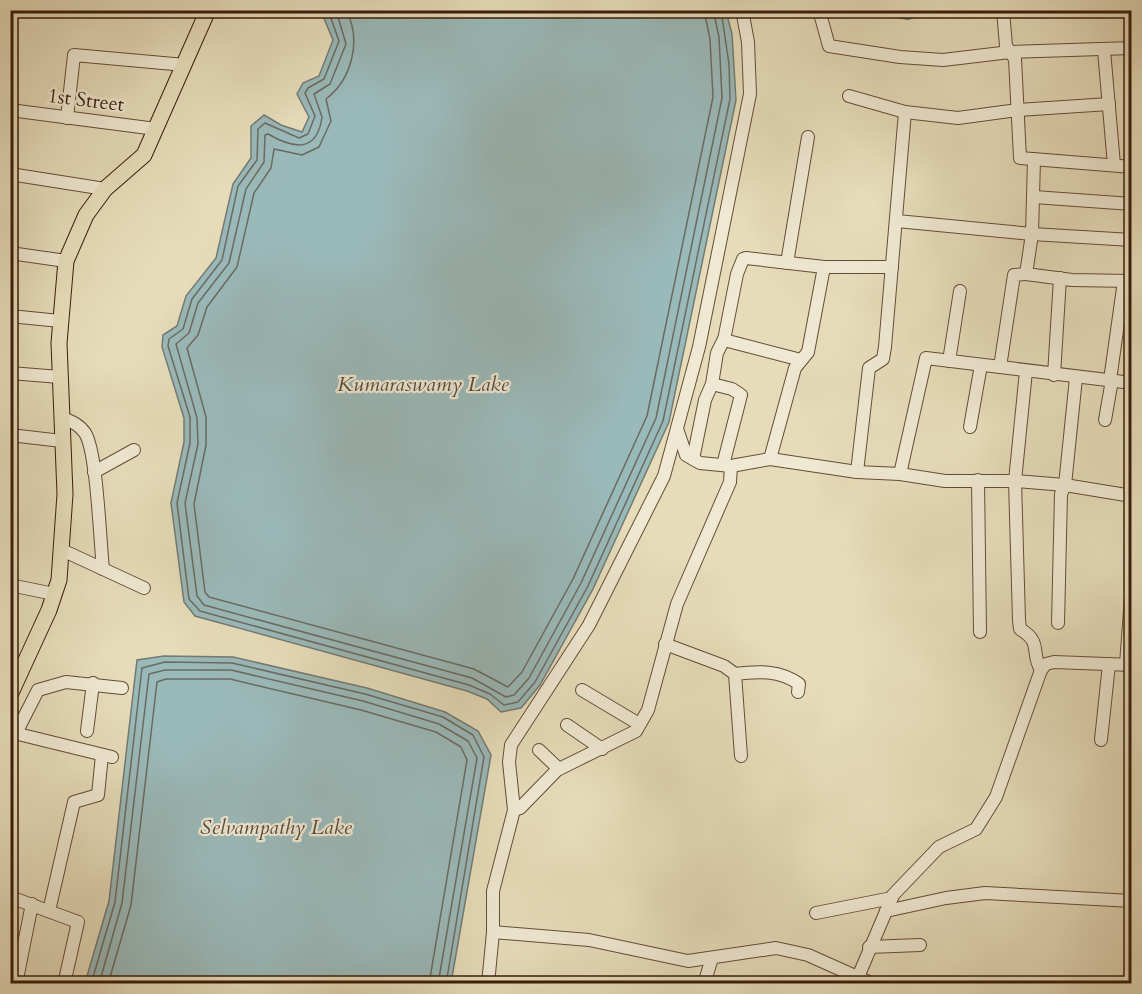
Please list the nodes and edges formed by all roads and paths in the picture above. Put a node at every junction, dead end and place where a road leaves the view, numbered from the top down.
1 (208, 10) edge
2 (742, 10) edge
3 (819, 10) edge
4 (1003, 10) edge
5 (1131, 48) edge
6 (1104, 50) junction
7 (1010, 52) junction
8 (185, 65) junction
9 (849, 96) dead end
10 (1109, 104) junction
11 (10, 110) edge
12 (1018, 110) junction
13 (905, 112) junction
14 (67, 118) junction
15 (156, 129) junction
16 (808, 137) dead end
17 (1034, 159) junction
18 (1114, 165) junction
19 (1131, 167) edge
20 (10, 174) edge
21 (105, 189) junction
22 (1034, 196) junction
23 (1131, 204) edge
24 (897, 221) junction
25 (1032, 234) junction
26 (1131, 240) edge
27 (10, 253) edge
28 (66, 261) junction
29 (787, 263) junction
30 (824, 267) junction
31 (892, 267) junction
32 (1026, 274) junction
33 (1060, 278) junction
34 (1128, 281) edge
35 (960, 291) dead end
36 (10, 316) edge
37 (60, 321) junction
38 (724, 339) junction
39 (801, 360) junction
40 (949, 361) junction
41 (981, 365) junction
42 (1000, 367) junction
43 (1026, 371) junction
44 (10, 373) edge
45 (1054, 375) junction
46 (60, 377) junction
47 (1076, 378) junction
48 (1111, 380) junction
49 (1131, 383) edge
50 (712, 384) junction
51 (61, 417) junction
52 (1106, 420) dead end
53 (970, 427) dead end
54 (677, 429) junction
55 (10, 435) edge
56 (62, 441) junction
57 (134, 450) dead end
58 (693, 459) junction
59 (770, 459) junction
60 (727, 466) junction
61 (94, 472) junction
62 (857, 472) junction
63 (900, 474) junction
64 (978, 480) junction
65 (1015, 481) junction
66 (1065, 485) junction
67 (1131, 496) edge
68 (62, 550) junction
69 (103, 568) junction
70 (1131, 584) edge
71 (10, 585) edge
72 (144, 588) dead end
73 (54, 594) junction
74 (1058, 623) dead end
75 (1130, 624) edge
76 (980, 632) dead end
77 (665, 644) junction
78 (1109, 663) junction
79 (1129, 665) edge
80 (1041, 670) junction
81 (735, 674) junction
82 (93, 683) junction
83 (122, 687) dead end
84 (582, 690) dead end
85 (798, 692) dead end
86 (10, 695) edge
87 (639, 724) junction
88 (567, 725) dead end
89 (87, 731) dead end
90 (13, 733) edge
91 (1101, 740) dead end
92 (602, 749) junction
93 (539, 750) dead end
94 (741, 756) dead end
95 (559, 769) junction
96 (514, 810) junction
97 (10, 897) edge
98 (892, 898) junction
99 (1131, 901) edge
100 (32, 904) junction
101 (49, 910) junction
102 (886, 911) junction
103 (816, 913) dead end
104 (494, 932) junction
105 (920, 945) dead end
106 (870, 947) junction
107 (712, 958) junction
108 (858, 976) junction
109 (16, 984) edge
110 (64, 984) edge
111 (488, 984) edge
112 (704, 984) edge
113 (873, 984) edge

1 - 8 main road
2 - 54 street
3 - 7 street
4 - 7 street
5 - 6 street
6 - 7 street
6 - 10 street
7 - 12 street
8 - 14 street
8 - 15 main road
9 - 13 street
10 - 12 street
10 - 18 street
11 - 14 street, 1st Street
12 - 13 street
12 - 17 street
13 - 24 street
14 - 15 street, 1st Street
15 - 21 main road
16 - 29 street
17 - 18 street
17 - 22 street
18 - 19 street
20 - 21 street
21 - 28 main road
22 - 23 street
22 - 25 street
24 - 25 street
24 - 31 street
25 - 26 street
25 - 32 street
27 - 28 street
28 - 37 main road
29 - 30 street
29 - 38 street
30 - 31 street
30 - 39 street
31 - 62 street
32 - 33 street
32 - 42 street
33 - 34 street
33 - 45 street
34 - 48 street
35 - 40 street
36 - 37 street
37 - 46 main road
38 - 39 street
38 - 50 street
39 - 59 street
40 - 41 street
40 - 63 street
41 - 42 street
41 - 53 street
42 - 43 street
43 - 45 street
43 - 65 street
44 - 46 street
45 - 47 street
46 - 51 main road
47 - 48 street
47 - 66 street
48 - 49 street
48 - 52 street
50 - 58 street
50 - 60 street
51 - 56 main road
51 - 61 street
54 - 58 street
54 - 96 street
55 - 56 street
56 - 68 main road
57 - 61 street
58 - 60 street
59 - 60 street
59 - 62 street
60 - 77 street
61 - 69 street
62 - 63 street
63 - 64 street
64 - 65 street
64 - 76 street
65 - 66 street
65 - 80 street
66 - 67 street
66 - 74 street
68 - 69 street
68 - 73 main road
69 - 72 street
70 - 75 street
71 - 73 street
73 - 86 main road
75 - 79 street
77 - 81 street
77 - 87 street
78 - 79 street
78 - 80 street
78 - 91 street
80 - 98 street
81 - 85 street
81 - 94 street
82 - 83 street
82 - 89 street
82 - 90 street
84 - 87 street
87 - 92 street
88 - 92 street
90 - 101 street
92 - 95 street
93 - 95 street
95 - 96 street
96 - 104 street
97 - 100 street
98 - 102 street
98 - 103 street
99 - 102 street
100 - 101 street
100 - 109 street
101 - 110 street
102 - 106 street
104 - 107 street
104 - 111 street
105 - 106 street
106 - 108 street
107 - 108 street
107 - 112 street
108 - 113 street

